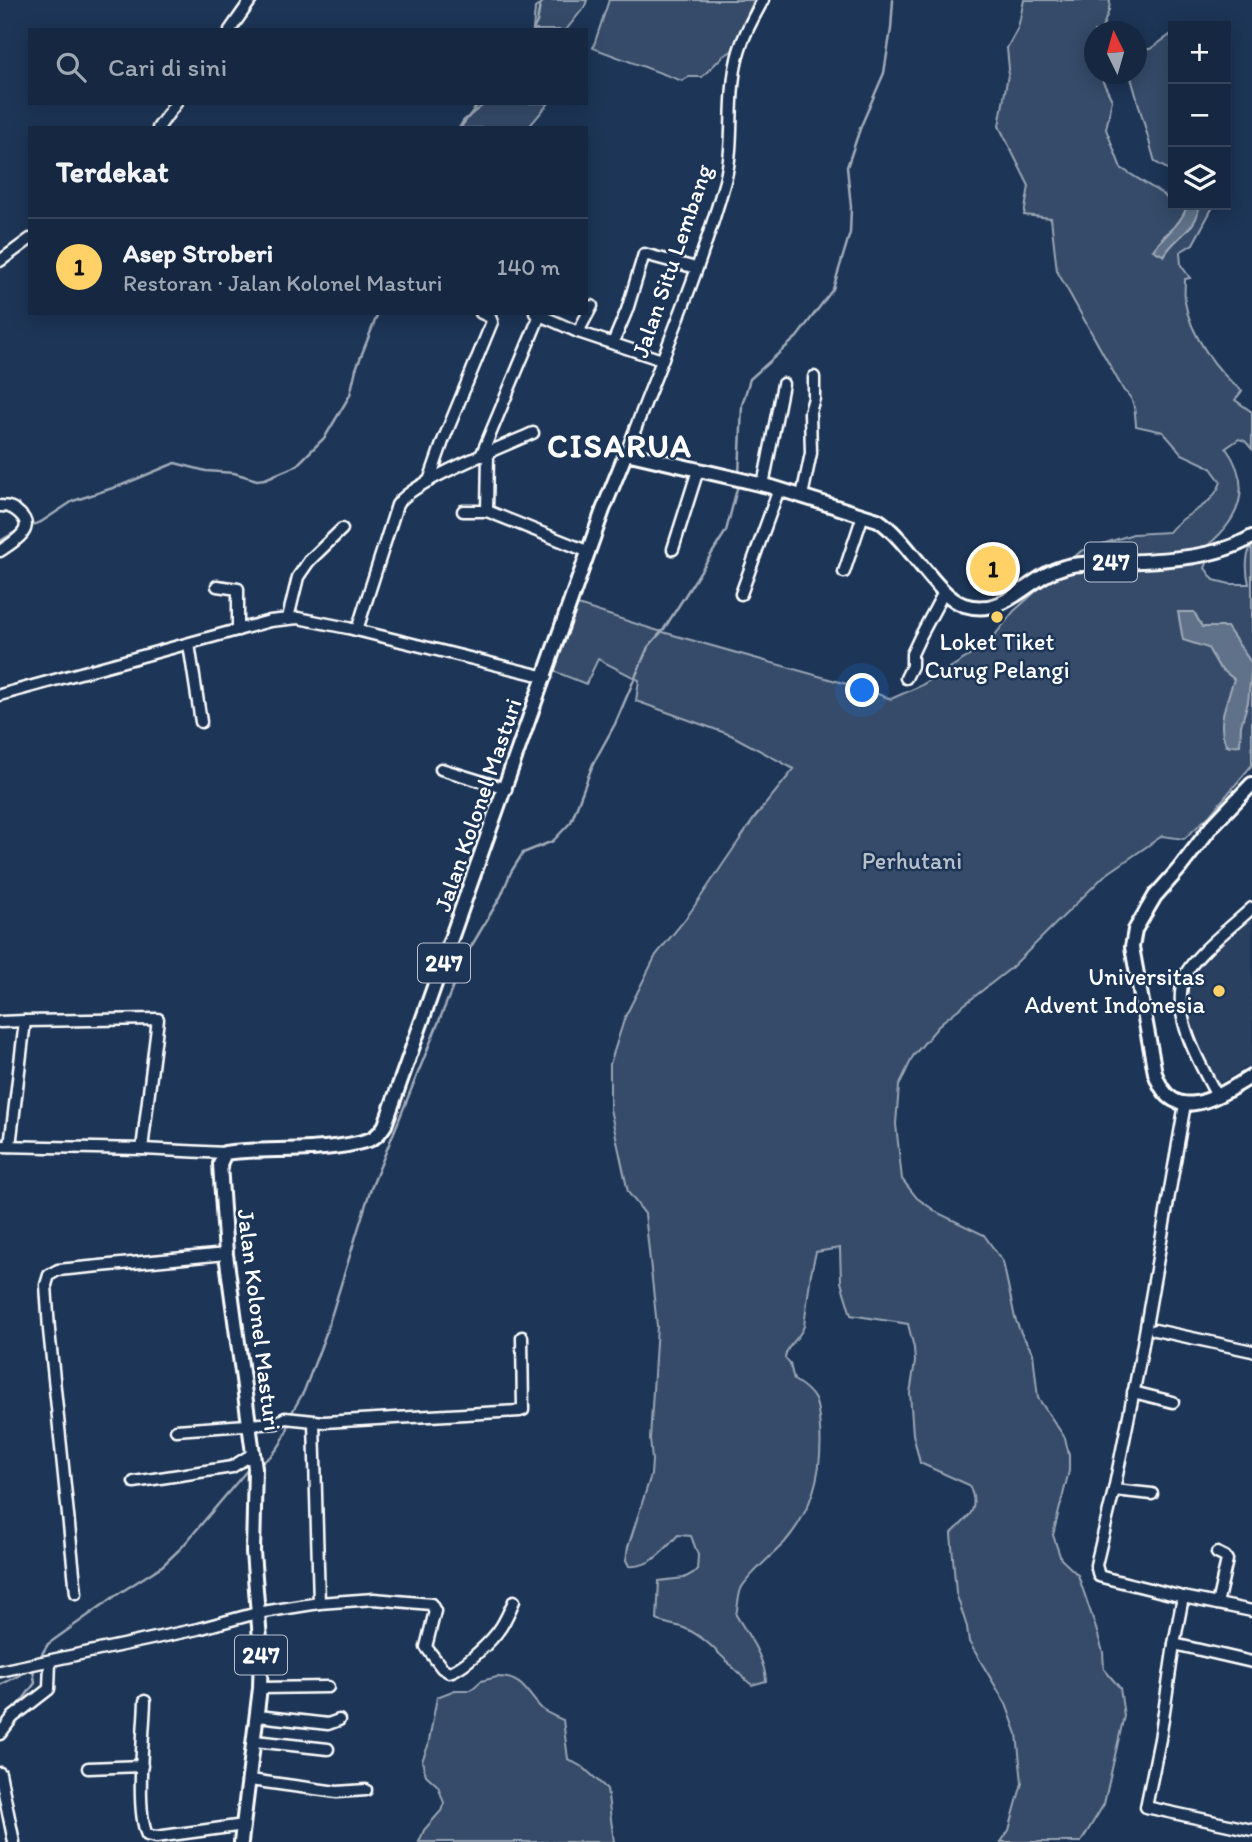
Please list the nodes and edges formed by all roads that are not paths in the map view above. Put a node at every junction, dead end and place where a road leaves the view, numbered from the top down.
1 (251, 0) edge
2 (763, 0) edge
3 (231, 28) edge
4 (175, 105) edge
5 (159, 126) edge
6 (28, 240) edge
7 (0, 261) edge
8 (696, 268) junction
9 (592, 306) dead end
10 (588, 313) edge
11 (486, 315) edge
12 (537, 315) edge
13 (539, 315) edge
14 (587, 315) edge
15 (578, 332) junction
16 (612, 343) junction
17 (663, 360) junction
18 (814, 377) dead end
19 (783, 384) dead end
20 (533, 433) dead end
21 (626, 453) junction
22 (484, 454) junction
23 (698, 470) junction
24 (429, 481) junction
25 (764, 485) junction
26 (779, 489) junction
27 (802, 496) junction
28 (0, 506) edge
29 (463, 511) dead end
30 (487, 511) junction
31 (863, 515) junction
32 (342, 529) dead end
33 (1252, 537) edge
34 (673, 549) dead end
35 (0, 551) edge
36 (589, 552) junction
37 (844, 572) dead end
38 (217, 586) dead end
39 (944, 592) junction
40 (741, 594) dead end
41 (288, 618) junction
42 (238, 630) junction
43 (357, 630) junction
44 (189, 644) junction
45 (546, 677) junction
46 (905, 678) dead end
47 (0, 695) edge
48 (201, 722) dead end
49 (441, 769) dead end
50 (1252, 784) edge
51 (506, 789) junction
52 (1252, 908) edge
53 (25, 1021) junction
54 (0, 1022) edge
55 (1252, 1076) edge
56 (1217, 1096) junction
57 (1185, 1104) junction
58 (5, 1146) edge
59 (142, 1149) junction
60 (225, 1153) junction
61 (226, 1254) junction
62 (1155, 1331) dead end
63 (522, 1337) dead end
64 (1252, 1351) edge
65 (1133, 1392) junction
66 (1173, 1402) dead end
67 (314, 1422) junction
68 (251, 1423) junction
69 (176, 1430) dead end
70 (255, 1460) junction
71 (134, 1482) dead end
72 (1114, 1490) junction
73 (1152, 1494) dead end
74 (1217, 1553) dead end
75 (76, 1593) dead end
76 (1183, 1597) junction
77 (514, 1601) dead end
78 (318, 1603) junction
79 (1217, 1604) junction
80 (1252, 1611) edge
81 (257, 1614) junction
82 (1174, 1644) junction
83 (50, 1661) junction
84 (1252, 1662) edge
85 (0, 1671) edge
86 (328, 1687) dead end
87 (260, 1688) junction
88 (145, 1701) dead end
89 (258, 1716) junction
90 (339, 1720) dead end
91 (0, 1734) edge
92 (255, 1741) junction
93 (328, 1749) dead end
94 (142, 1766) junction
95 (88, 1768) dead end
96 (0, 1773) edge
97 (250, 1780) junction
98 (366, 1790) dead end
99 (244, 1825) junction
100 (1252, 1830) edge
101 (14, 1842) edge
102 (241, 1842) edge

1 - 3 street
2 - 8 street, Jalan Situ Lembang
4 - 5 street
6 - 7 street
8 - 16 street
8 - 17 street, Jalan Situ Lembang
9 - 10 street
11 - 24 street
12 - 22 street
13 - 15 street
14 - 15 street
15 - 16 street
16 - 17 street
17 - 21 street, Jalan Situ Lembang
18 - 27 street
19 - 25 street
20 - 22 street
21 - 23 main road, 247
21 - 36 main road, Jalan Kolonel Masturi / 247
22 - 24 street
22 - 30 street
23 - 25 main road, 247
23 - 34 street
24 - 43 street
25 - 26 main road, 247
26 - 27 main road, 247
26 - 40 street
27 - 31 main road, 247
28 - 35 street
29 - 30 street
30 - 36 street
31 - 37 street
31 - 39 main road, 247
32 - 41 street
33 - 39 main road, 247
36 - 45 main road, Jalan Kolonel Masturi / 247
38 - 42 street
39 - 46 street
41 - 42 street
41 - 43 street
42 - 44 street
43 - 45 street
44 - 47 street
44 - 48 street
45 - 51 main road, Jalan Kolonel Masturi / 247
49 - 51 street
50 - 57 main road
51 - 60 main road, Jalan Kolonel Masturi / 247
52 - 56 street
53 - 54 street
53 - 58 street
53 - 59 street
55 - 56 main road
56 - 57 main road
57 - 65 street
58 - 59 street
59 - 60 street
60 - 61 main road, Jalan Kolonel Masturi / 247
61 - 68 main road, Jalan Kolonel Masturi / 247
61 - 75 street
62 - 64 street
63 - 67 street
65 - 66 street
65 - 72 street
67 - 68 street
67 - 78 street
68 - 69 street
68 - 70 main road, Jalan Kolonel Masturi / 247
70 - 71 street
70 - 81 main road, Jalan Kolonel Masturi / 247
72 - 73 street
72 - 76 street
74 - 79 street
76 - 79 street
76 - 82 street
77 - 78 street
78 - 81 street
79 - 80 street
81 - 83 street
81 - 87 main road, Jalan Kolonel Masturi / 247
82 - 84 street
82 - 100 street
83 - 85 street
83 - 91 street
86 - 87 street
87 - 89 main road, Jalan Kolonel Masturi / 247
88 - 94 street
89 - 90 street
89 - 92 main road, Jalan Kolonel Masturi / 247
92 - 93 street
92 - 97 main road, Jalan Kolonel Masturi / 247
94 - 95 street
94 - 99 street
96 - 101 street
97 - 98 street
97 - 99 main road, Jalan Kolonel Masturi / 247
99 - 102 main road, Jalan Kolonel Masturi / 247

